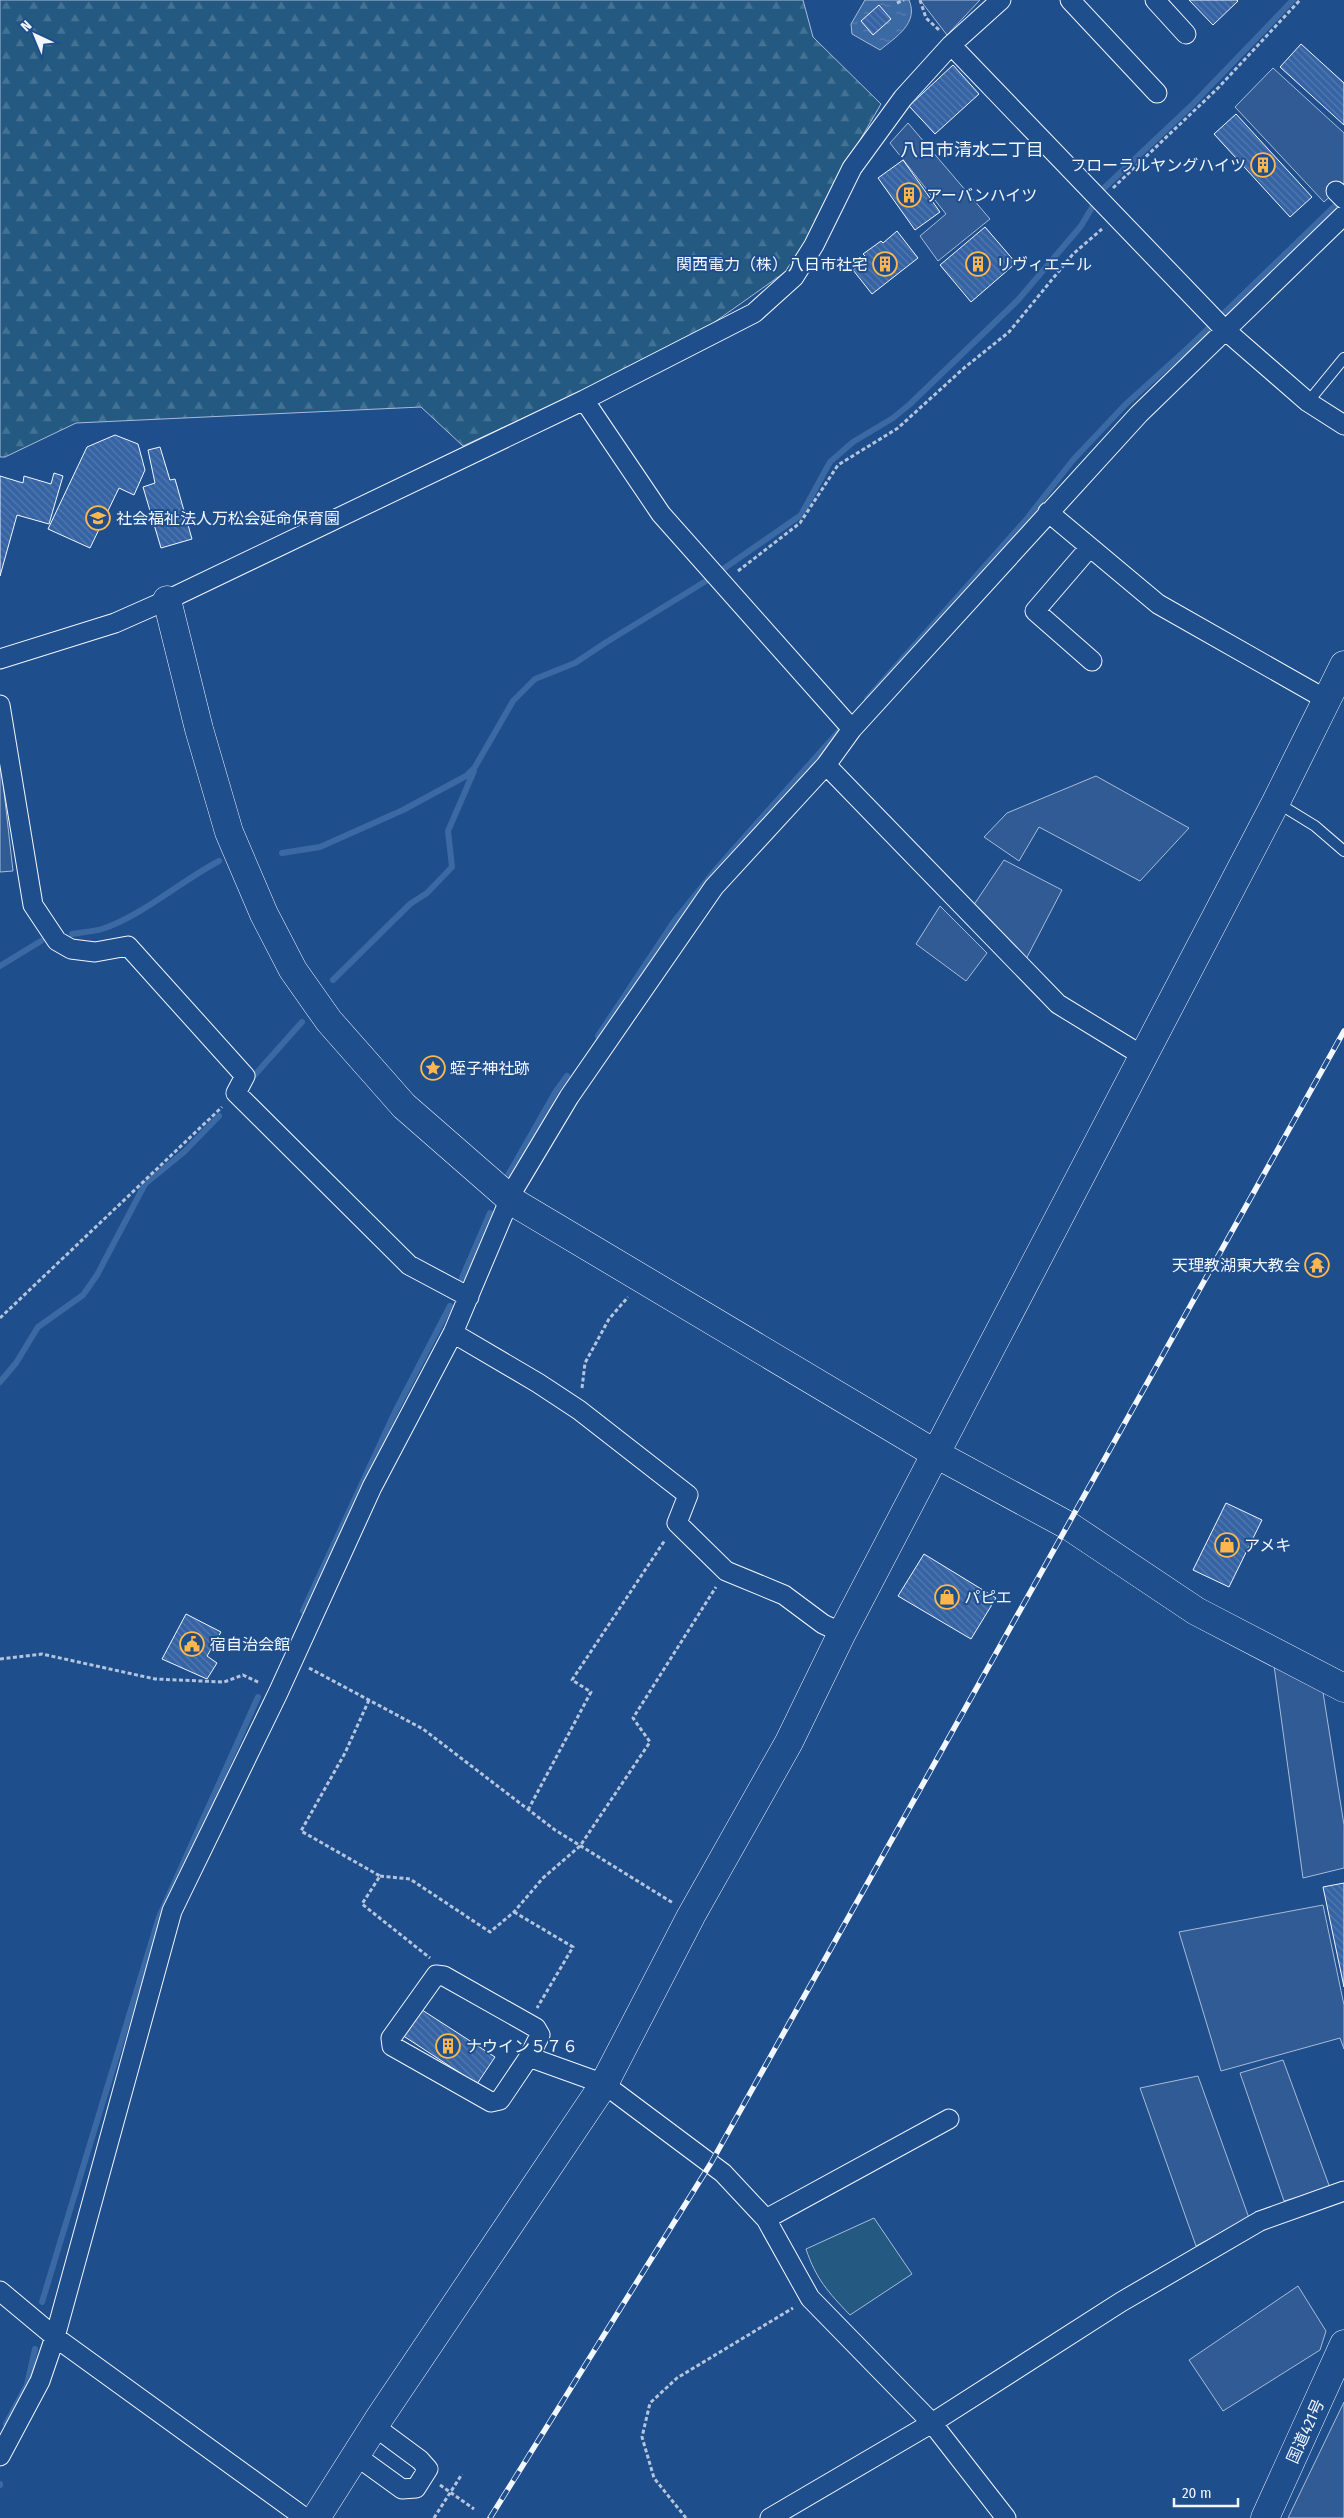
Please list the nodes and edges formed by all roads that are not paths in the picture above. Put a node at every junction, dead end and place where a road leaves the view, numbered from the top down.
1 (1001, 0) edge
2 (1070, 0) edge
3 (1154, 0) edge
4 (1186, 34) dead end
5 (947, 39) junction
6 (1157, 93) dead end
7 (1344, 215) edge
8 (1224, 329) junction
9 (1344, 358) edge
10 (584, 400) junction
11 (1308, 402) junction
12 (1344, 425) edge
13 (1048, 512) junction
14 (1090, 547) junction
15 (167, 600) junction
16 (0, 659) edge
17 (1092, 661) dead end
18 (1344, 665) edge
19 (1326, 700) junction
20 (0, 705) edge
21 (852, 729) junction
22 (826, 765) junction
23 (1276, 802) junction
24 (1344, 851) edge
25 (1143, 1056) junction
26 (510, 1199) junction
27 (469, 1297) junction
28 (453, 1333) junction
29 (936, 1454) junction
30 (842, 1633) junction
31 (1344, 1688) edge
32 (528, 2057) junction
33 (604, 2084) junction
34 (949, 2119) dead end
35 (1344, 2192) edge
36 (766, 2219) junction
37 (0, 2292) edge
38 (55, 2337) junction
39 (1344, 2344) edge
40 (932, 2423) junction
41 (374, 2426) junction
42 (355, 2455) junction
43 (0, 2456) edge
44 (304, 2518) edge
45 (316, 2518) edge
46 (770, 2518) edge
47 (1006, 2518) edge
48 (1265, 2518) edge

1 - 5 street
2 - 6 street
3 - 4 street
5 - 8 street
5 - 10 street
7 - 8 street
8 - 11 street
8 - 13 street
9 - 11 lane
10 - 15 street
10 - 21 street
11 - 12 street
13 - 14 street
13 - 21 street
14 - 17 street
14 - 19 street
15 - 16 street
15 - 26 main road
18 - 19 main road
19 - 23 main road
20 - 27 street
21 - 22 street
22 - 25 street
22 - 26 street
23 - 24 lane
23 - 25 main road
25 - 29 main road
26 - 27 street
26 - 29 main road
27 - 28 street
28 - 30 street
28 - 38 street
29 - 30 main road
29 - 31 main road
30 - 33 main road
32 - 32 street
32 - 33 street
33 - 36 street
33 - 41 main road
34 - 36 street
35 - 40 street
36 - 40 street
37 - 38 street
38 - 43 street
38 - 44 street
39 - 48 main road, 国道421号
40 - 46 street
40 - 47 street
41 - 42 main road
41 - 42 street
42 - 45 main road

